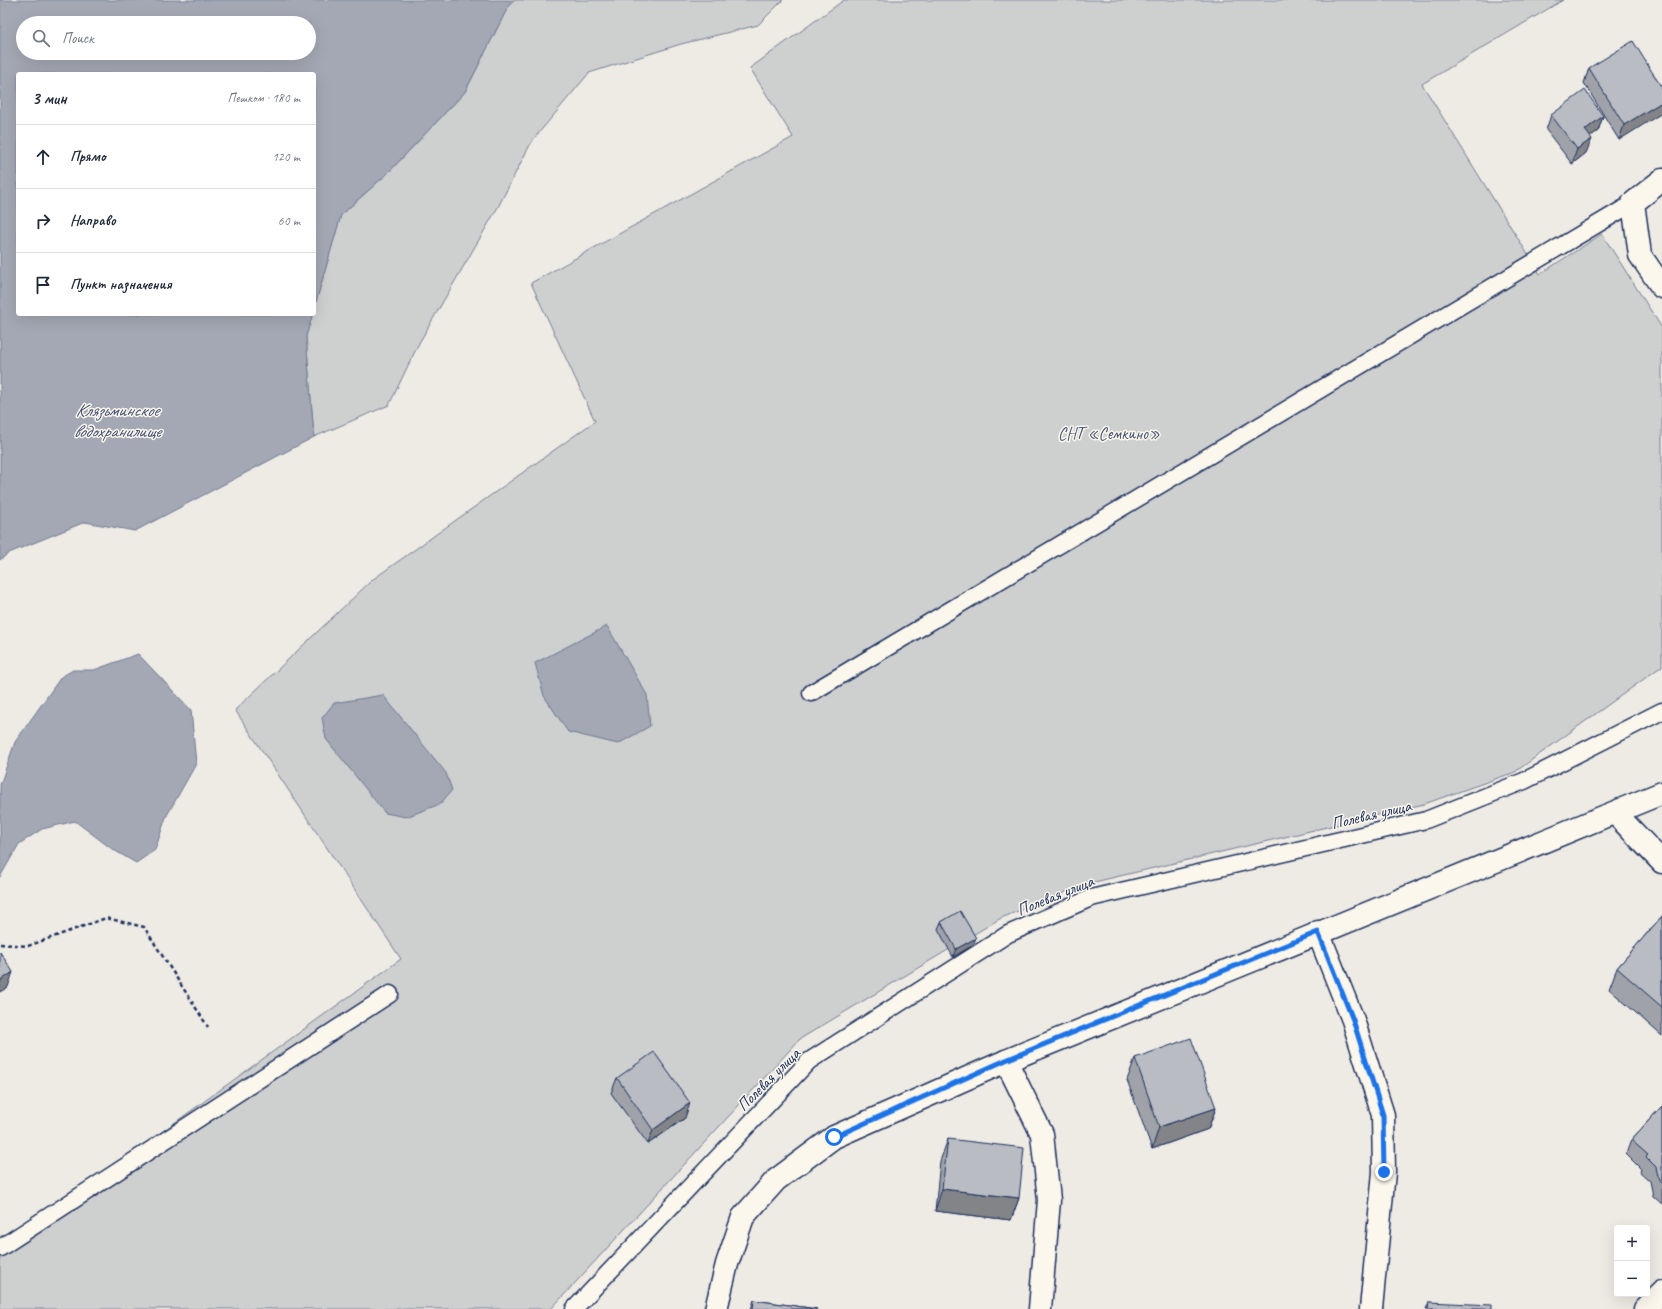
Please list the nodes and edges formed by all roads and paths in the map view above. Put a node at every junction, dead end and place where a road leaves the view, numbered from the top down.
1 (1662, 180) edge
2 (1633, 203) junction
3 (1662, 287) edge
4 (811, 693) dead end
5 (1662, 711) edge
6 (1662, 793) edge
7 (1615, 813) junction
8 (1662, 862) edge
9 (1318, 932) junction
10 (0, 944) edge
11 (390, 994) dead end
12 (208, 1027) dead end
13 (1006, 1060) junction
14 (0, 1248) edge
15 (1662, 1292) edge
16 (574, 1309) edge
17 (716, 1309) edge
18 (1040, 1309) edge
19 (1371, 1309) edge
20 (1645, 1309) edge

1 - 2 street
2 - 3 street
2 - 4 lane
5 - 16 lane, Полевая улица
6 - 7 street
7 - 8 street
7 - 9 street
9 - 13 street
9 - 19 street
10 - 12 path
11 - 14 lane
13 - 17 street
13 - 18 street
15 - 20 street

